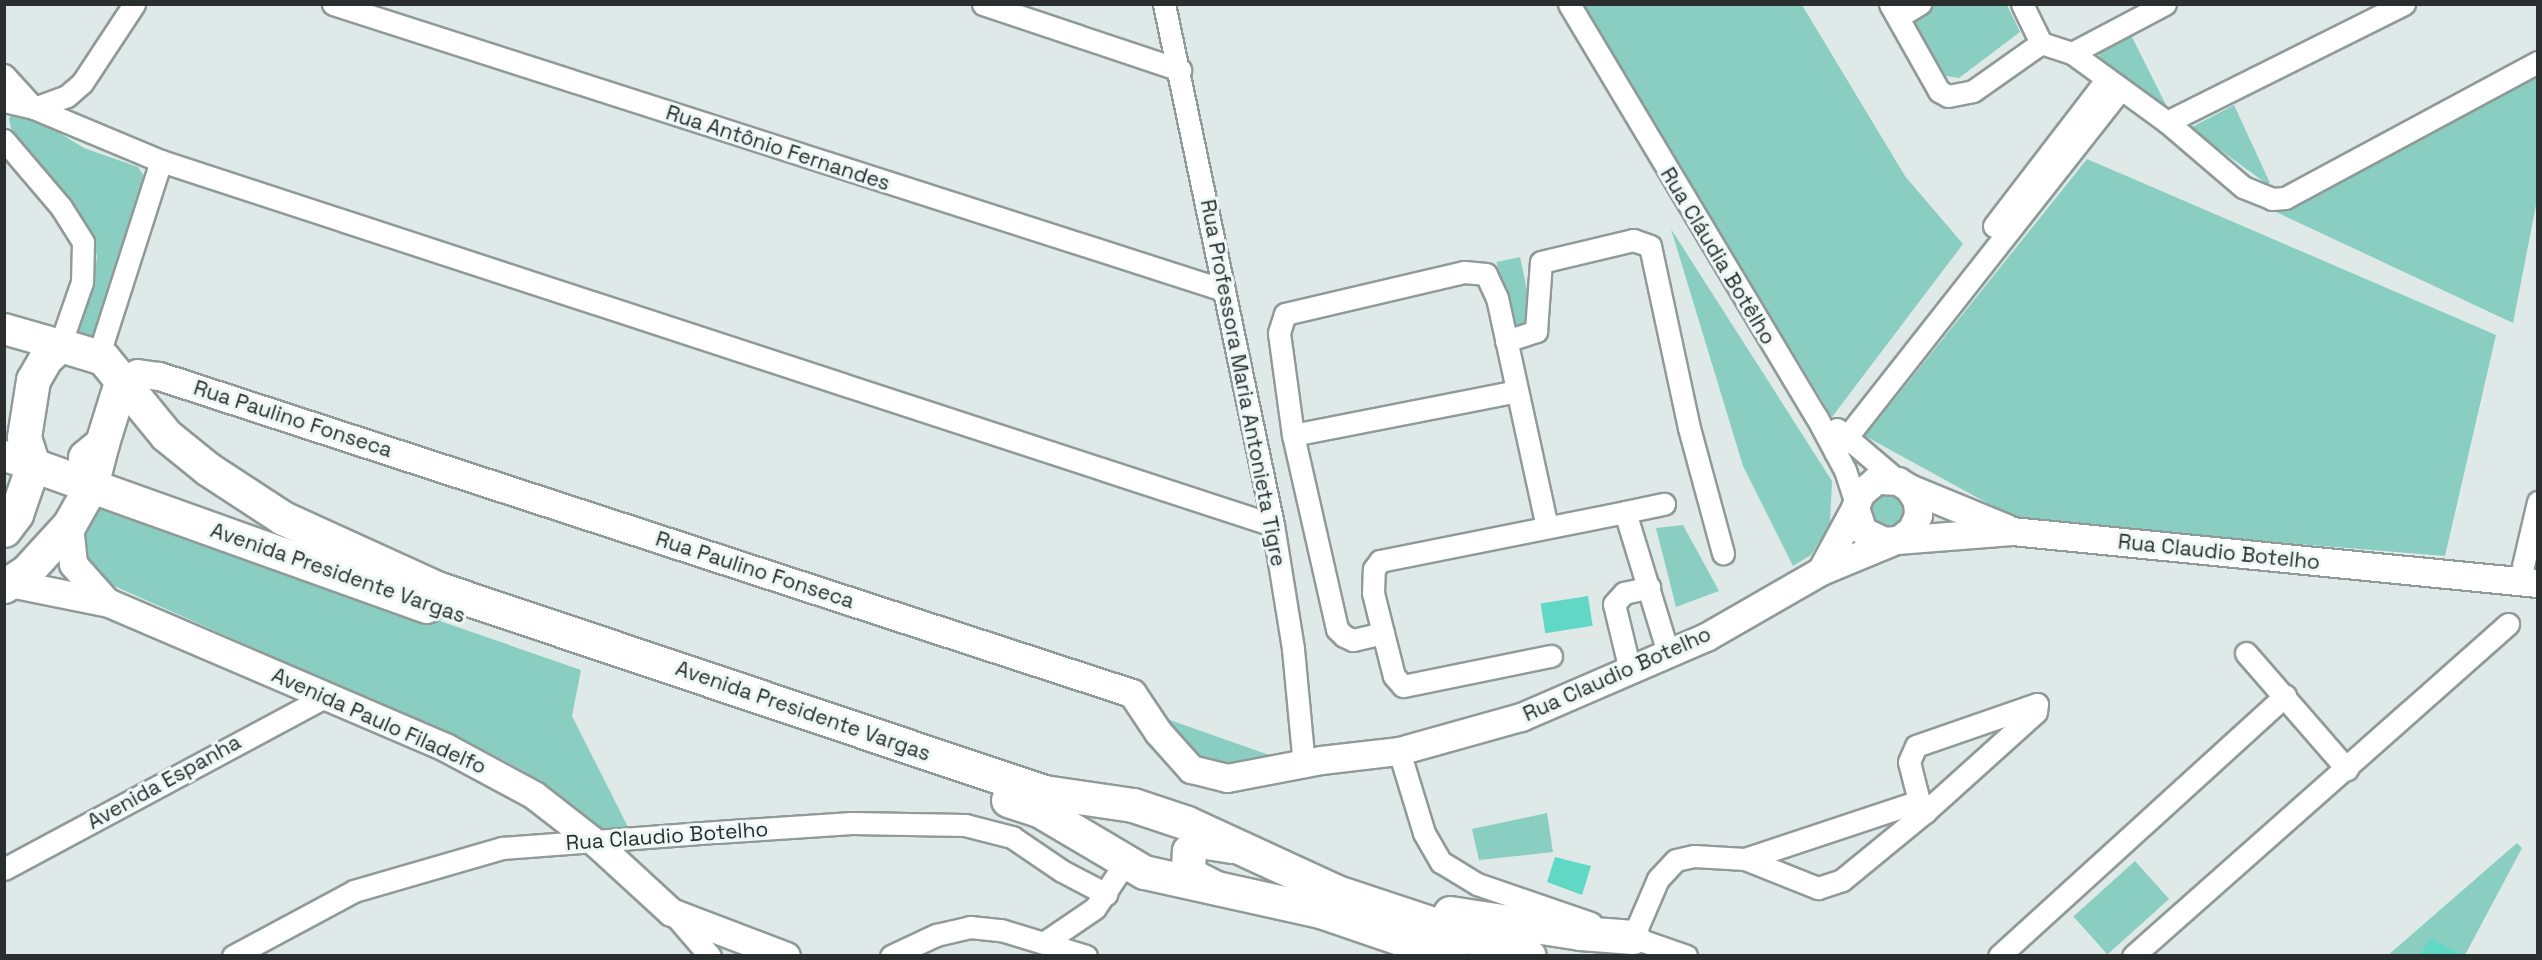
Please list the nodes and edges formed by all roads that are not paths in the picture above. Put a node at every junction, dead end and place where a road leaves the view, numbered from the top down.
1 (134, 4) edge
2 (333, 4) edge
3 (983, 4) edge
4 (1164, 4) edge
5 (1569, 4) edge
6 (1920, 4) edge
7 (2022, 4) edge
8 (2165, 4) edge
9 (2404, 4) edge
10 (1894, 11) edge
11 (2041, 43) junction
12 (2072, 53) junction
13 (2538, 62) edge
14 (1180, 70) junction
15 (4, 75) edge
16 (2114, 84) junction
17 (74, 92) junction
18 (4, 101) edge
19 (34, 108) junction
20 (2167, 122) junction
21 (81, 129) junction
22 (4, 140) edge
23 (162, 161) junction
24 (1224, 290) junction
25 (4, 328) edge
26 (1506, 342) junction
27 (60, 345) junction
28 (98, 357) junction
29 (159, 376) junction
30 (121, 382) junction
31 (1518, 391) junction
32 (149, 416) junction
33 (1293, 435) junction
34 (1838, 440) junction
35 (102, 443) junction
36 (19, 460) edge
37 (1903, 484) junction
38 (91, 486) junction
39 (2538, 502) edge
40 (1664, 504) dead end
41 (1855, 506) junction
42 (1625, 512) junction
43 (69, 525) junction
44 (1273, 525) junction
45 (1547, 527) junction
46 (4, 530) edge
47 (2012, 531) junction
48 (1898, 539) junction
49 (1723, 554) dead end
50 (1821, 571) junction
51 (2530, 575) edge
52 (7, 585) edge
53 (1648, 587) junction
54 (109, 603) junction
55 (2508, 624) dead end
56 (1383, 633) junction
57 (2246, 653) dead end
58 (1668, 654) junction
59 (1551, 656) dead end
60 (1630, 670) junction
61 (324, 696) junction
62 (2285, 696) junction
63 (1399, 751) junction
64 (1313, 763) junction
65 (2347, 769) junction
66 (1922, 807) junction
67 (597, 844) junction
68 (1251, 852) junction
69 (1745, 859) junction
70 (1125, 863) junction
71 (4, 869) edge
72 (1106, 894) junction
73 (1232, 894) junction
74 (1366, 902) junction
75 (671, 912) junction
76 (936, 935) junction
77 (1633, 937) junction
78 (1045, 942) junction
79 (233, 956) edge
80 (710, 956) edge
81 (786, 956) edge
82 (891, 956) edge
83 (926, 956) edge
84 (1086, 956) edge
85 (1452, 956) edge
86 (1529, 956) edge
87 (1686, 956) edge
88 (1999, 956) edge
89 (2133, 956) edge

1 - 17 street
2 - 24 street, Rua Antônio Fernandes
3 - 14 street
4 - 14 street, Rua Professora Maria Antonieta Tigre
5 - 34 street, Rua Cláudia Botêlho
6 - 10 street
7 - 11 street
8 - 12 street
9 - 20 street
10 - 11 street
11 - 12 street
12 - 16 street
13 - 20 street
14 - 24 street, Rua Professora Maria Antonieta Tigre
15 - 19 street
16 - 20 street
16 - 34 street
17 - 19 street
17 - 21 street
18 - 19 street
19 - 21 street
21 - 23 street
22 - 27 street
23 - 28 street
23 - 44 street
24 - 44 street, Rua Professora Maria Antonieta Tigre
25 - 27 main road
26 - 31 street
26 - 33 street
26 - 49 street
27 - 28 main road
27 - 36 main road
28 - 30 main road, Avenida Presidente Vargas
29 - 30 street, Rua Paulino Fonseca
29 - 32 street
29 - 64 street, Rua Paulino Fonseca
30 - 32 main road, Avenida Presidente Vargas
30 - 35 main road
31 - 33 street
31 - 45 street
32 - 68 main road, Avenida Presidente Vargas
33 - 56 street
34 - 37 street
34 - 41 street
35 - 36 main road
35 - 38 main road
36 - 38 main road, Avenida Presidente Vargas
36 - 46 main road
37 - 41 street
37 - 47 street
37 - 48 street
38 - 43 main road
38 - 70 main road, Avenida Presidente Vargas
39 - 51 street
40 - 42 street
41 - 48 street
41 - 50 street
42 - 45 street
42 - 53 street
43 - 52 main road
43 - 54 street, Avenida Paulo Filadelfo
44 - 64 street, Rua Professora Maria Antonieta Tigre
45 - 56 street
47 - 48 street, Rua Claudio Botelho
47 - 51 street, Rua Claudio Botelho
48 - 50 street, Rua Claudio Botelho
50 - 58 street, Rua Claudio Botelho
52 - 54 street, Avenida Paulo Filadelfo
53 - 58 street
53 - 60 street
54 - 61 street, Avenida Paulo Filadelfo
55 - 65 street
56 - 59 street
57 - 62 street
58 - 60 street, Rua Claudio Botelho
60 - 63 street, Rua Claudio Botelho
61 - 67 street, Avenida Paulo Filadelfo
61 - 71 street, Avenida Espanha
62 - 65 street
62 - 88 street
63 - 64 street, Rua Claudio Botelho
63 - 77 street
65 - 89 street
66 - 66 street
66 - 69 street
66 - 69 street
67 - 72 street, Rua Claudio Botelho
67 - 75 street, Avenida Paulo Filadelfo
67 - 79 street, Rua Claudio Botelho
68 - 73 main road
68 - 74 main road, Avenida Presidente Vargas
69 - 77 street
70 - 72 street
70 - 73 main road, Avenida Presidente Vargas
72 - 78 street
73 - 85 main road, Avenida Presidente Vargas
74 - 77 main road
74 - 86 main road, Avenida Presidente Vargas
75 - 80 street
75 - 81 street, Avenida Paulo Filadelfo
76 - 78 street
76 - 82 street
76 - 83 street
77 - 87 street
78 - 84 street

